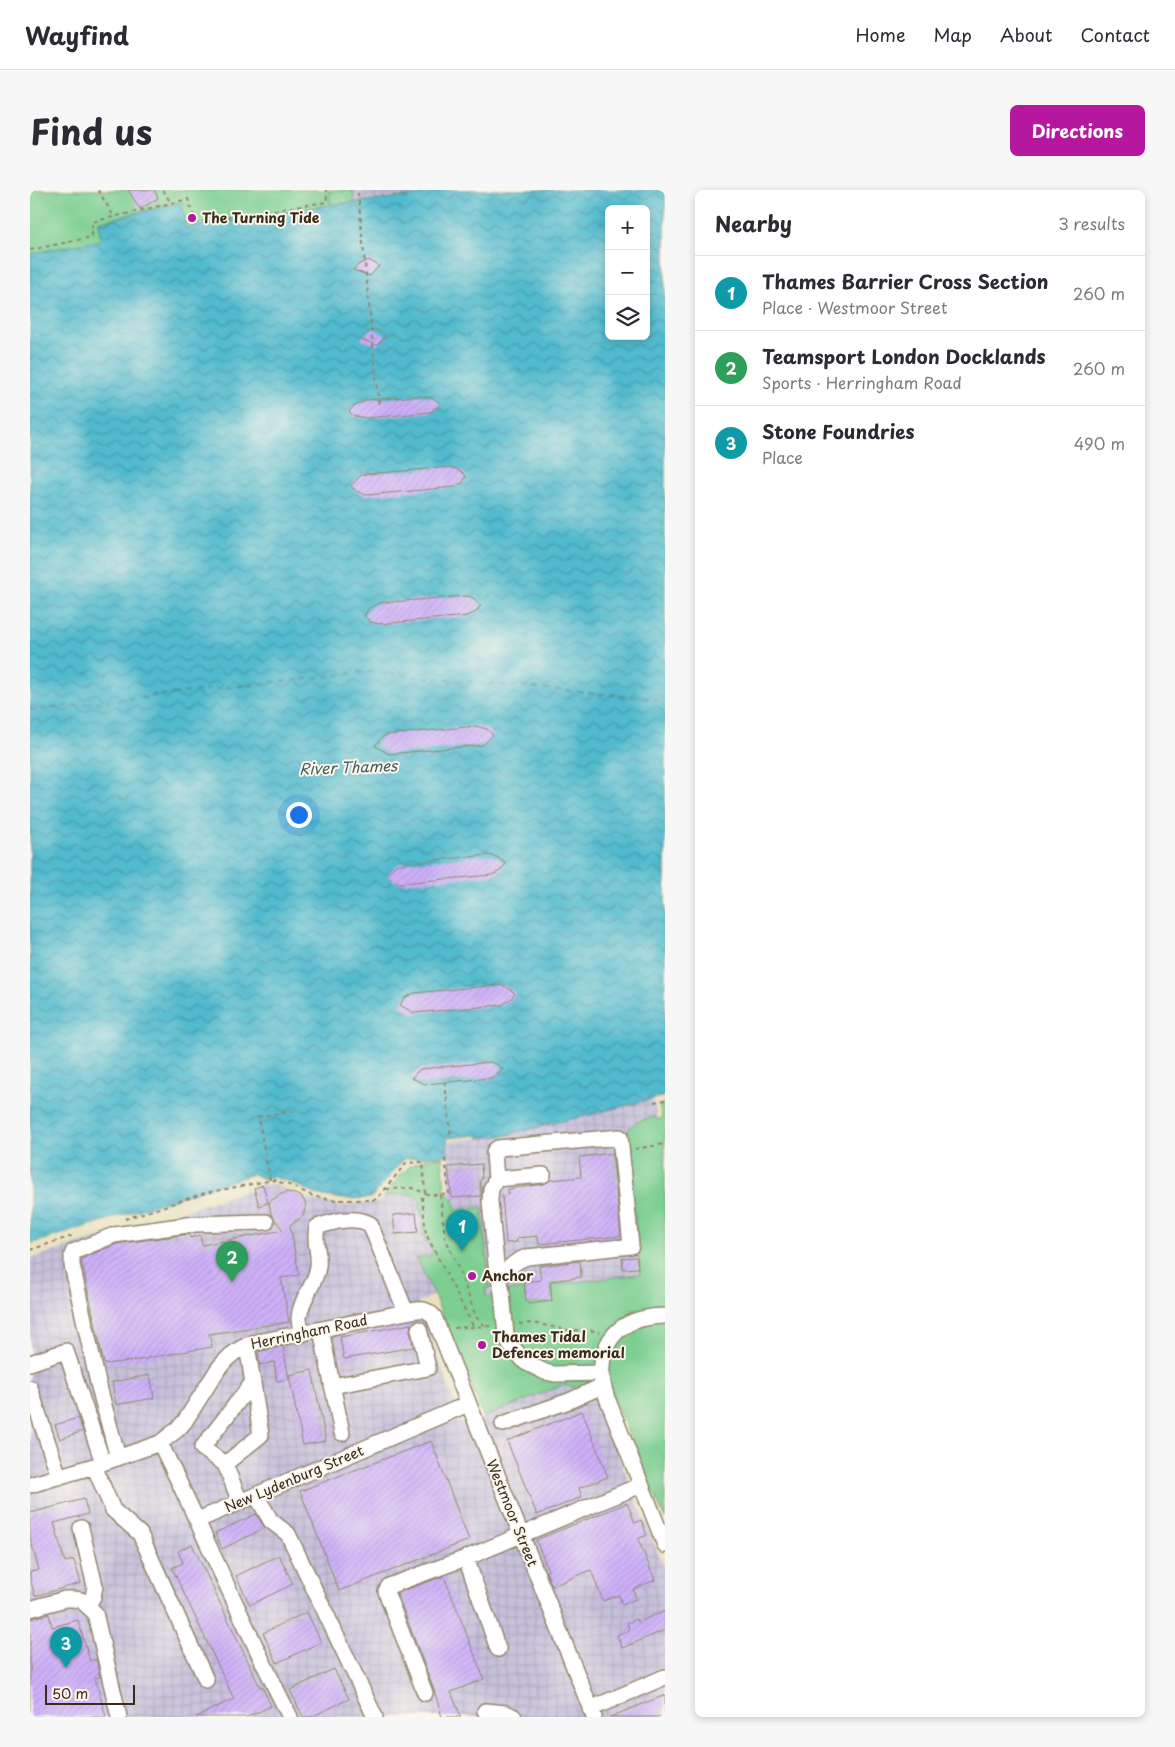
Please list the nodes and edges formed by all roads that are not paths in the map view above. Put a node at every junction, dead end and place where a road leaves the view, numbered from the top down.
1 (543, 1175) dead end
2 (496, 1179) junction
3 (266, 1222) dead end
4 (501, 1285) junction
5 (429, 1310) joint
6 (406, 1312) junction
7 (665, 1316) edge
8 (419, 1329) dead end
9 (321, 1330) junction
10 (302, 1334) junction
11 (248, 1345) junction
12 (30, 1363) edge
13 (105, 1368) dead end
14 (602, 1380) junction
15 (253, 1382) junction
16 (332, 1386) junction
17 (30, 1388) edge
18 (468, 1404) junction
19 (107, 1420) junction
20 (504, 1424) dead end
21 (342, 1433) dead end
22 (160, 1444) junction
23 (118, 1458) junction
24 (225, 1464) junction
25 (98, 1465) junction
26 (59, 1477) junction
27 (30, 1485) edge
28 (641, 1485) junction
29 (256, 1495) junction
30 (240, 1502) junction
31 (198, 1520) junction
32 (82, 1528) dead end
33 (520, 1535) junction
34 (665, 1544) edge
35 (466, 1558) junction
36 (87, 1605) junction
37 (30, 1609) edge
38 (498, 1649) dead end
39 (665, 1677) edge
40 (206, 1680) dead end
41 (425, 1692) dead end
42 (485, 1711) dead end
43 (285, 1715) edge
44 (592, 1715) edge
45 (119, 1717) edge
46 (375, 1717) edge
47 (514, 1717) edge

1 - 2 street
2 - 4 street
2 - 4 street
3 - 19 street
4 - 14 street
5 - 6 street, Herringham Road
5 - 18 street, Westmoor Street
6 - 9 street, Herringham Road
6 - 10 street
7 - 14 street
8 - 16 street
9 - 10 street, Herringham Road
9 - 16 street
10 - 11 street, Herringham Road
11 - 15 street
11 - 22 street, Herringham Road
12 - 25 street
13 - 19 street
14 - 20 street
14 - 28 street
15 - 24 street
15 - 24 street
16 - 21 street
17 - 26 street
18 - 29 street, New Lydenburg Street
18 - 33 street, Westmoor Street
19 - 23 street
22 - 23 street, Herringham Road
22 - 31 street
23 - 25 street, Herringham Road
24 - 30 street
25 - 26 street, Herringham Road
25 - 40 street
26 - 27 street, Herringham Road
28 - 33 street
28 - 34 street
29 - 30 street, New Lydenburg Street
29 - 46 street
30 - 31 street, New Lydenburg Street
31 - 43 street
32 - 36 street
33 - 35 street
33 - 44 street, Westmoor Street
35 - 38 street
35 - 41 street
36 - 37 street
36 - 45 street
39 - 44 street
42 - 47 street

